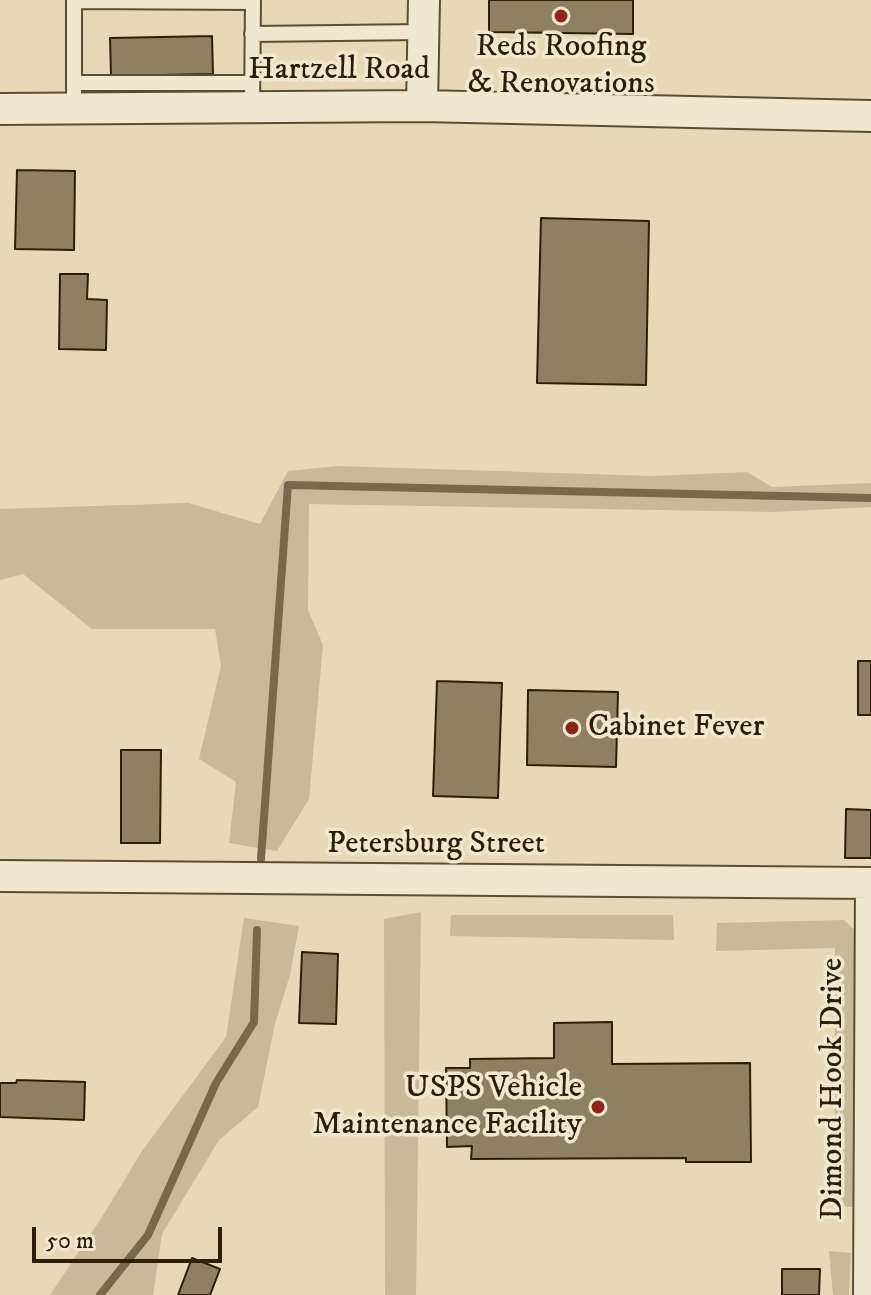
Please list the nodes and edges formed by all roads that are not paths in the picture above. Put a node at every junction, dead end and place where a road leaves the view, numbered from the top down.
1 (424, 0) edge
2 (423, 32) junction
3 (252, 34) junction
4 (252, 95) junction
5 (74, 96) junction
6 (422, 106) junction
7 (0, 109) edge
8 (871, 116) edge
9 (0, 876) edge
10 (871, 883) edge
11 (870, 1114) edge
12 (869, 1295) edge

1 - 2 street
2 - 3 lane
2 - 6 street
3 - 4 lane
3 - 5 lane
4 - 5 street, Hartzell Road
4 - 6 street, Hartzell Road
5 - 7 street, Hartzell Road
6 - 8 street, Hartzell Road
9 - 10 street, Petersburg Street
10 - 11 street, Dimond Hook Drive
11 - 12 street, Dimond Hook Drive

